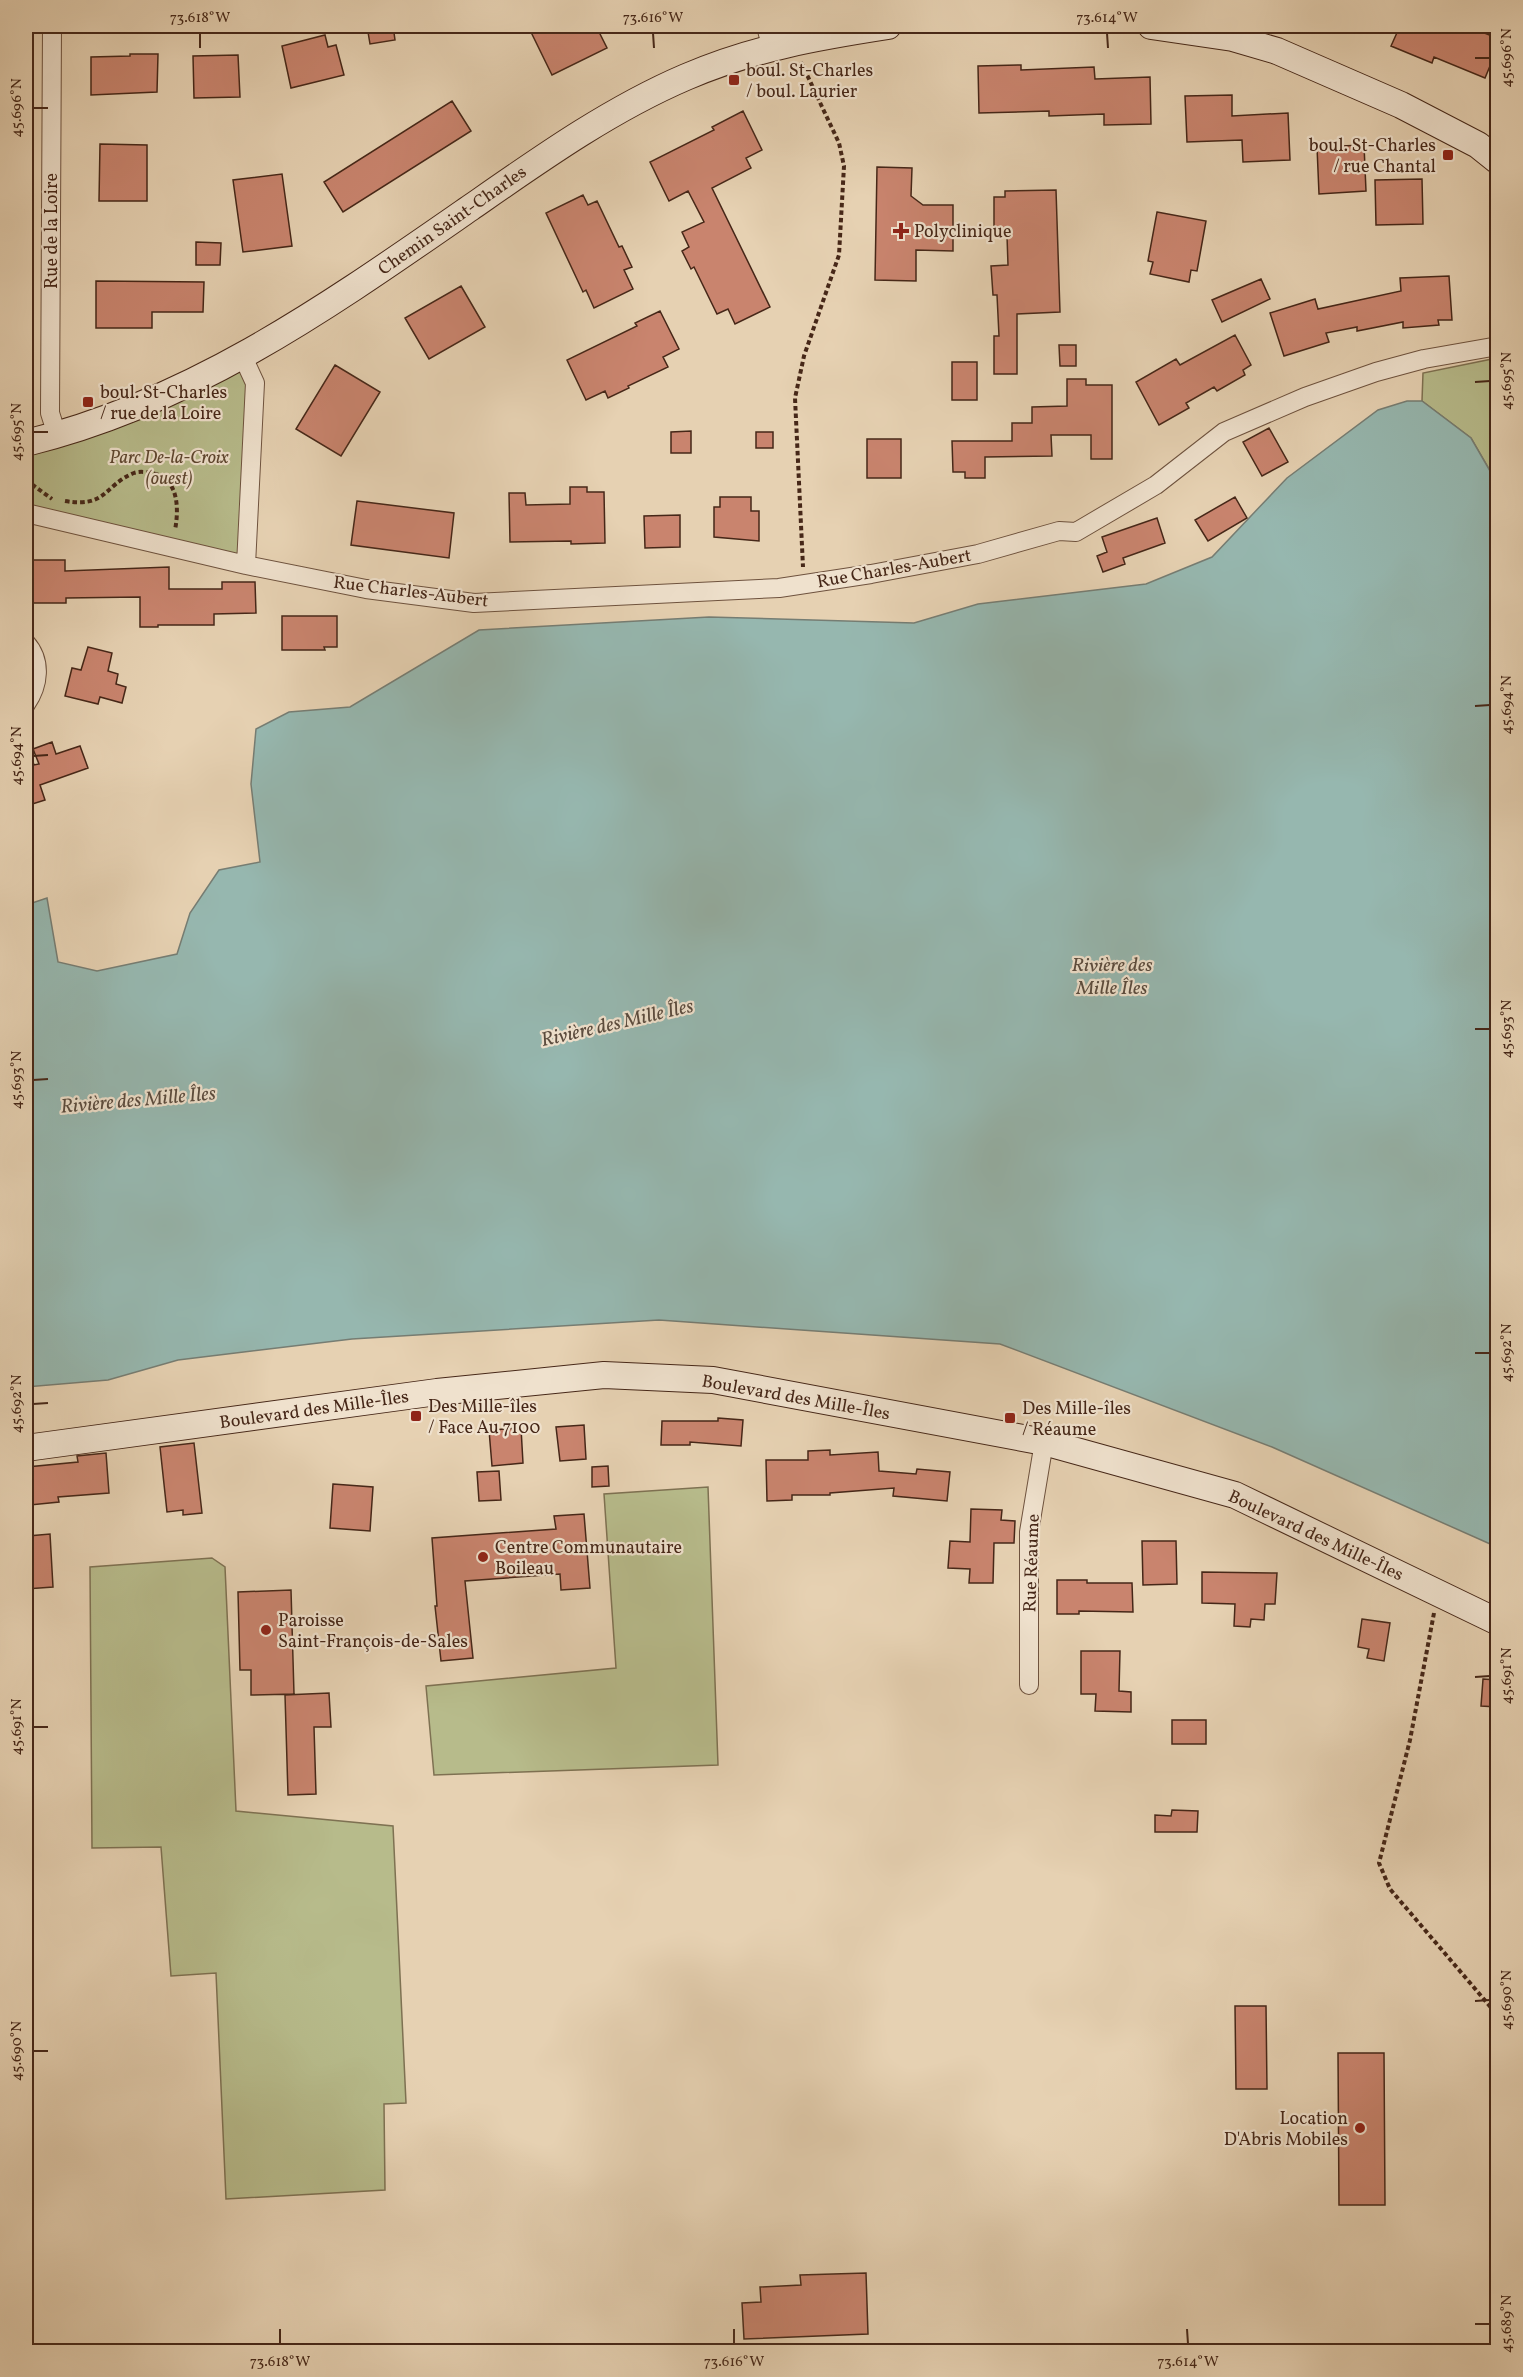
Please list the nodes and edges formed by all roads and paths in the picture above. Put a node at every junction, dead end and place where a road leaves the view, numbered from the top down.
1 (52, 26) edge
2 (888, 26) edge
3 (1151, 26) edge
4 (768, 36) edge
5 (1494, 150) edge
6 (1497, 346) edge
7 (243, 357) junction
8 (57, 435) junction
9 (26, 443) edge
10 (26, 480) edge
11 (26, 513) edge
12 (172, 548) junction
13 (246, 565) junction
14 (804, 583) junction
15 (26, 643) edge
16 (26, 704) edge
17 (1044, 1442) junction
18 (26, 1448) edge
19 (1438, 1592) junction
20 (1497, 1622) edge
21 (1029, 1685) dead end
22 (1497, 2019) edge

1 - 8 street, Rue de la Loire
2 - 4 street, Chemin Saint-Charles
3 - 5 street
4 - 7 street, Chemin Saint-Charles
4 - 14 path
6 - 14 street, Rue Charles-Aubert
7 - 8 street, Chemin Saint-Charles
7 - 13 street
8 - 9 street, Chemin Saint-Charles
10 - 12 path
11 - 12 street, Rue Charles-Aubert
12 - 13 street, Rue Charles-Aubert
13 - 14 street, Rue Charles-Aubert
15 - 16 street
17 - 18 street, Boulevard des Mille-Îles
17 - 19 street, Boulevard des Mille-Îles
17 - 21 street, Rue Réaume
19 - 20 street, Boulevard des Mille-Îles
19 - 22 path

